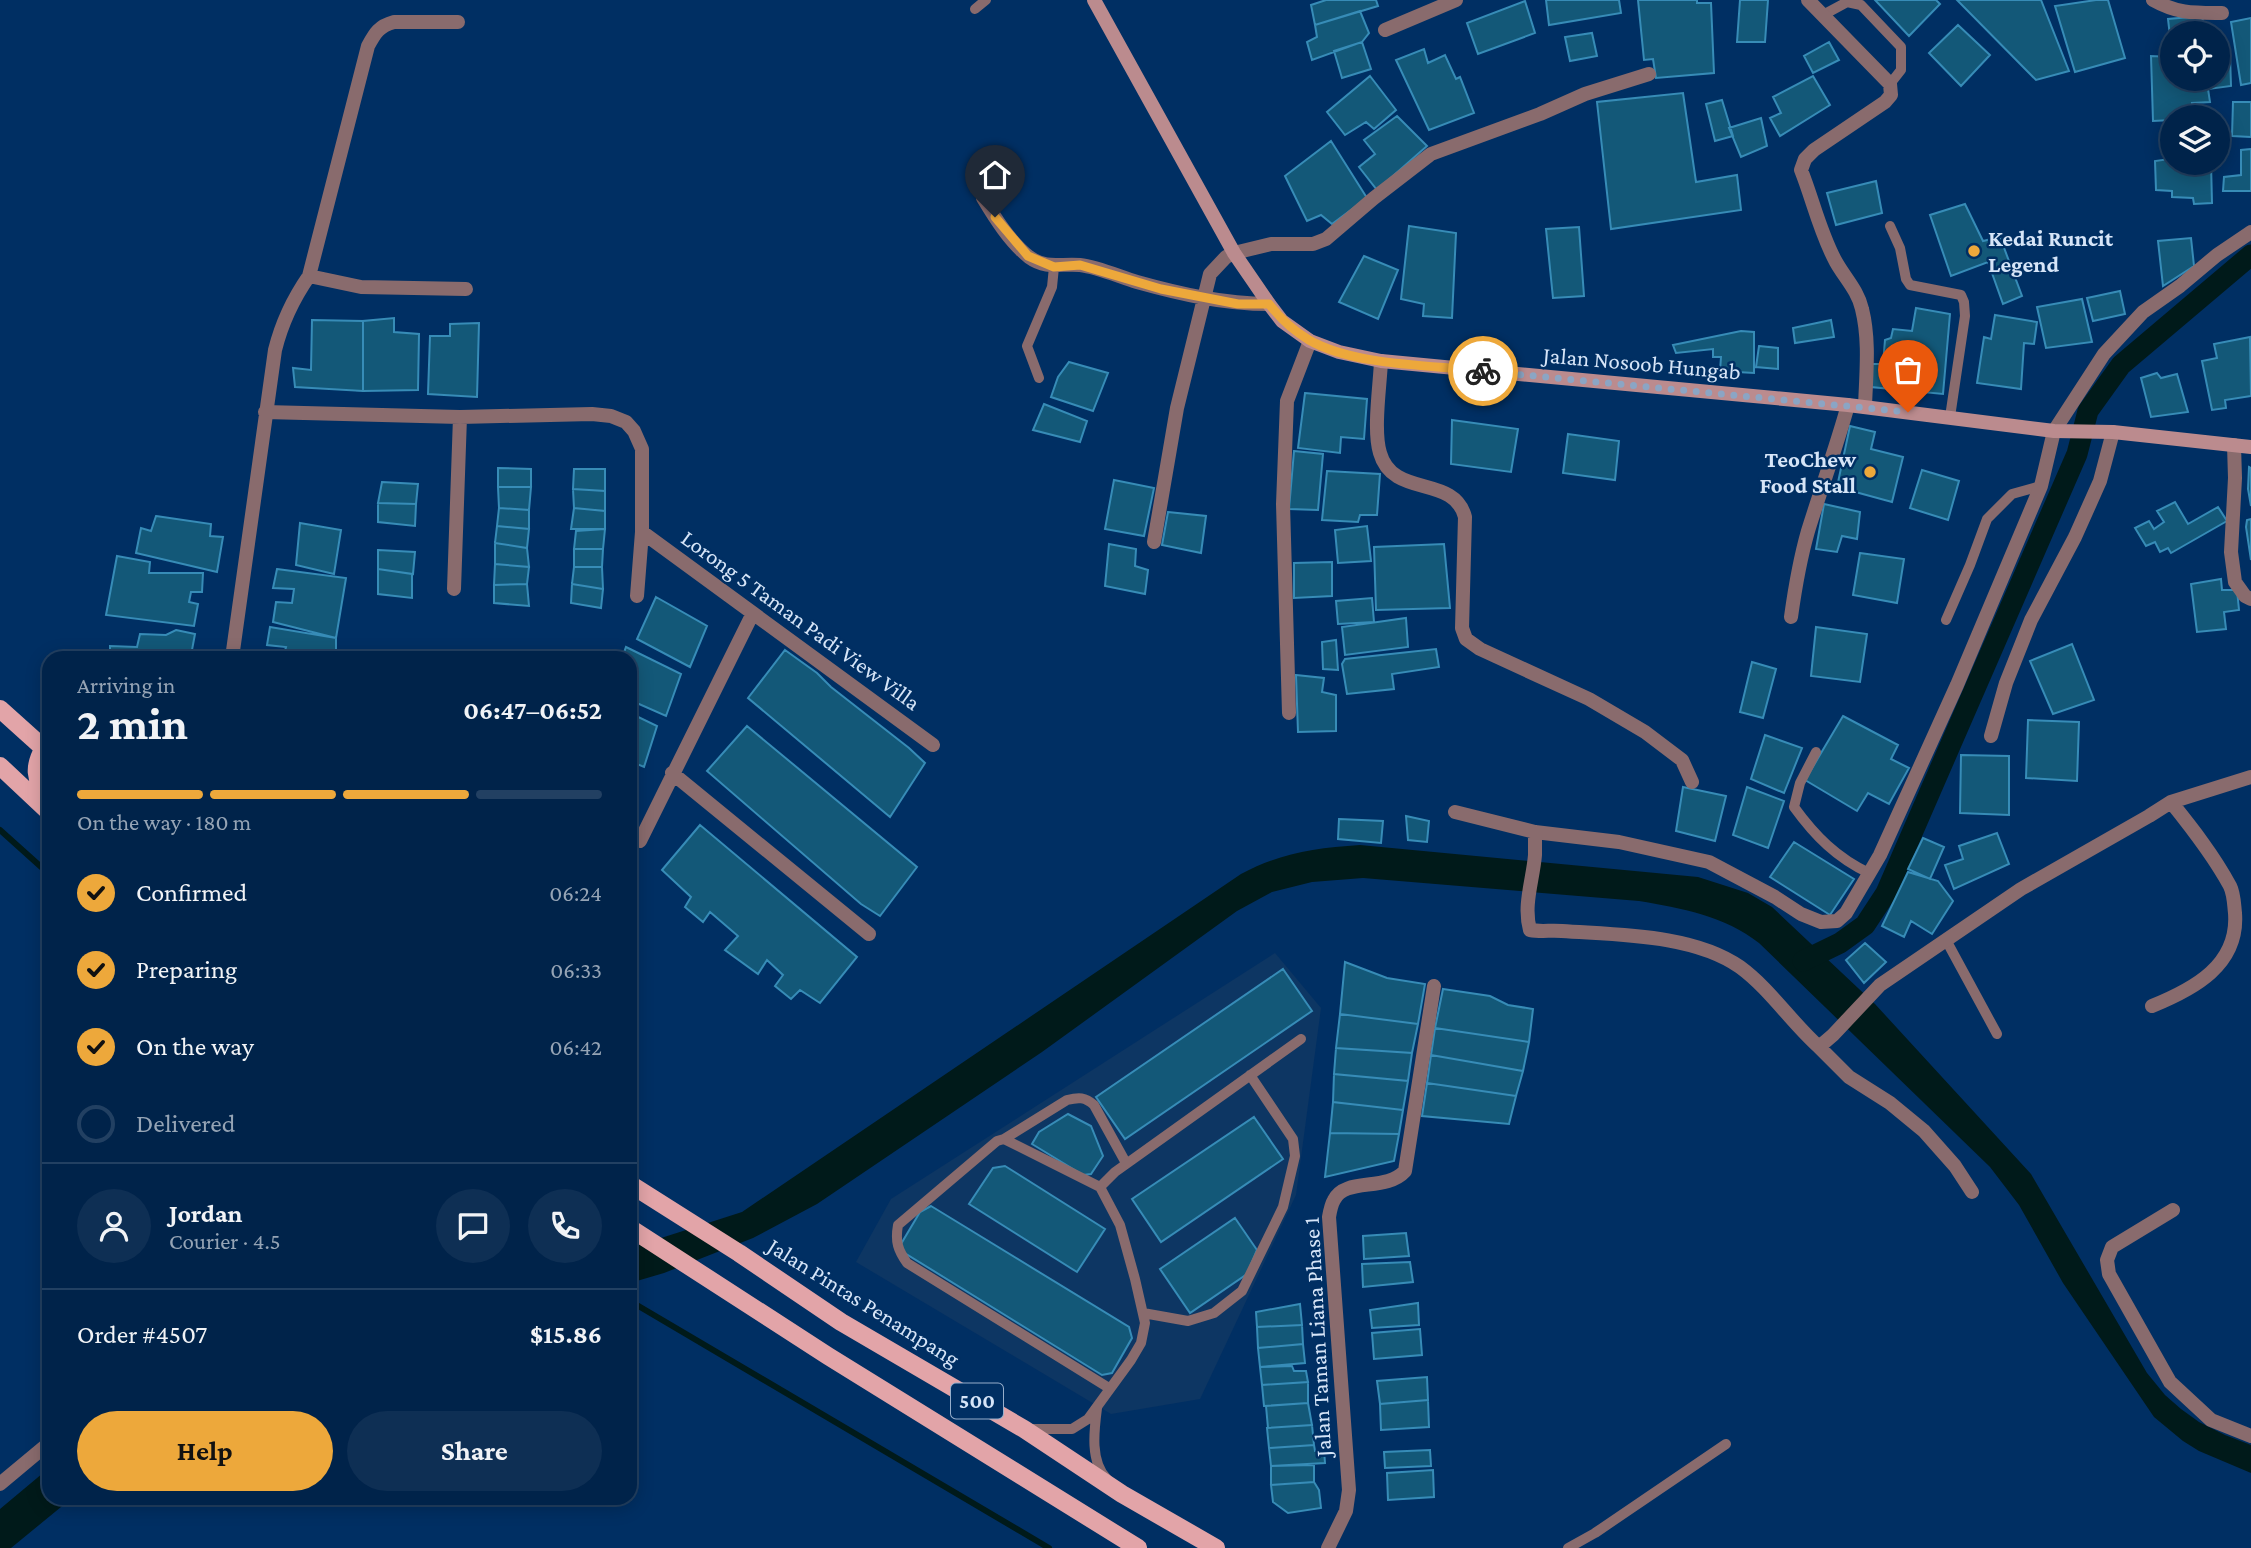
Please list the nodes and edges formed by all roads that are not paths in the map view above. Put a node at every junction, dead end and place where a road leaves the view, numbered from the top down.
1 (986, 0) edge
2 (1094, 0) edge
3 (1456, 0) edge
4 (1808, 0) edge
5 (2153, 0) edge
6 (975, 9) dead end
7 (2222, 13) dead end
8 (1824, 15) junction
9 (458, 22) dead end
10 (1385, 30) dead end
11 (1649, 74) dead end
12 (1890, 85) junction
13 (983, 198) dead end
14 (1890, 226) dead end
15 (2251, 232) edge
16 (1234, 253) junction
17 (1054, 267) junction
18 (309, 276) junction
19 (466, 289) dead end
20 (1204, 298) junction
21 (1269, 304) junction
22 (1310, 341) junction
23 (1381, 360) junction
24 (1040, 378) dead end
25 (1848, 405) junction
26 (1866, 407) junction
27 (265, 412) junction
28 (460, 417) junction
29 (1950, 417) junction
30 (2054, 431) junction
31 (2109, 432) junction
32 (2234, 445) junction
33 (2251, 447) edge
34 (2041, 486) junction
35 (642, 532) junction
36 (1154, 542) dead end
37 (454, 589) dead end
38 (637, 596) dead end
39 (2251, 599) edge
40 (753, 613) junction
41 (1791, 617) dead end
42 (1946, 620) dead end
43 (233, 651) edge
44 (0, 709) edge
45 (1289, 713) dead end
46 (1991, 736) dead end
47 (933, 746) dead end
48 (42, 747) edge
49 (1816, 752) dead end
50 (42, 756) edge
51 (0, 766) edge
52 (672, 773) junction
53 (2251, 777) edge
54 (1692, 782) dead end
55 (42, 786) edge
56 (2171, 802) junction
57 (42, 805) edge
58 (1455, 812) dead end
59 (1535, 832) junction
60 (640, 841) dead end
61 (1869, 873) junction
62 (869, 934) dead end
63 (1946, 940) junction
64 (1434, 986) dead end
65 (2152, 1006) dead end
66 (1997, 1034) dead end
67 (1301, 1039) dead end
68 (1819, 1047) junction
69 (1250, 1075) junction
70 (1004, 1139) junction
71 (1126, 1163) junction
72 (1100, 1187) junction
73 (637, 1188) edge
74 (1972, 1192) dead end
75 (2173, 1210) dead end
76 (637, 1232) edge
77 (1143, 1313) junction
78 (1109, 1388) junction
79 (1097, 1405) junction
80 (1024, 1429) junction
81 (2251, 1436) edge
82 (1726, 1444) dead end
83 (42, 1449) edge
84 (0, 1484) edge
85 (1122, 1494) junction
86 (1138, 1548) edge
87 (1216, 1548) edge
88 (1328, 1548) edge
89 (1568, 1548) edge

1 - 6 lane
2 - 16 main road, Jalan Nosoob Hungab
3 - 10 street
4 - 8 street
5 - 7 street
8 - 12 street
8 - 12 lane
9 - 18 street
11 - 16 street
12 - 26 street
13 - 17 street
14 - 29 lane
15 - 30 street
16 - 20 street
16 - 21 main road, Jalan Nosoob Hungab
17 - 20 street
17 - 24 lane
18 - 19 street
18 - 27 street
20 - 21 street
20 - 36 street
21 - 22 main road, Jalan Nosoob Hungab
22 - 23 main road, Jalan Nosoob Hungab
22 - 45 street
23 - 25 main road, Jalan Nosoob Hungab
23 - 54 street
25 - 26 main road, Jalan Nosoob Hungab
25 - 41 street
26 - 29 main road, Jalan Nosoob Hungab
27 - 28 street
27 - 43 street
28 - 35 street
28 - 37 street
29 - 30 main road, Jalan Nosoob Hungab
30 - 31 main road, Jalan Nosoob Hungab
30 - 34 street
31 - 32 main road, Jalan Nosoob Hungab
31 - 46 street
32 - 33 main road, Jalan Nosoob Hungab
32 - 39 street
34 - 42 lane
34 - 61 street
35 - 38 street
35 - 40 street, Lorong 5 Taman Padi View Villa
40 - 47 street, Lorong 5 Taman Padi View Villa
40 - 52 street
44 - 48 main road
49 - 61 lane
50 - 55 main road
51 - 57 main road
52 - 60 street
52 - 62 street
53 - 56 street
56 - 63 street
56 - 65 street
58 - 59 street
59 - 61 street
59 - 68 street
63 - 66 lane
63 - 68 street
64 - 88 street, Jalan Taman Liana Phase 1
67 - 69 lane
68 - 74 street
69 - 71 lane
69 - 77 lane
70 - 71 lane
70 - 72 lane
70 - 78 lane
71 - 72 lane
72 - 77 lane
73 - 80 main road, Jalan Pintas Penampang / 500
75 - 81 street
76 - 86 main road, 500
77 - 78 lane
78 - 79 lane
79 - 80 lane
79 - 85 lane
80 - 85 main road, Jalan Pintas Penampang / 500
82 - 89 lane
83 - 84 street
85 - 87 main road, Jalan Pintas Penampang / 500

